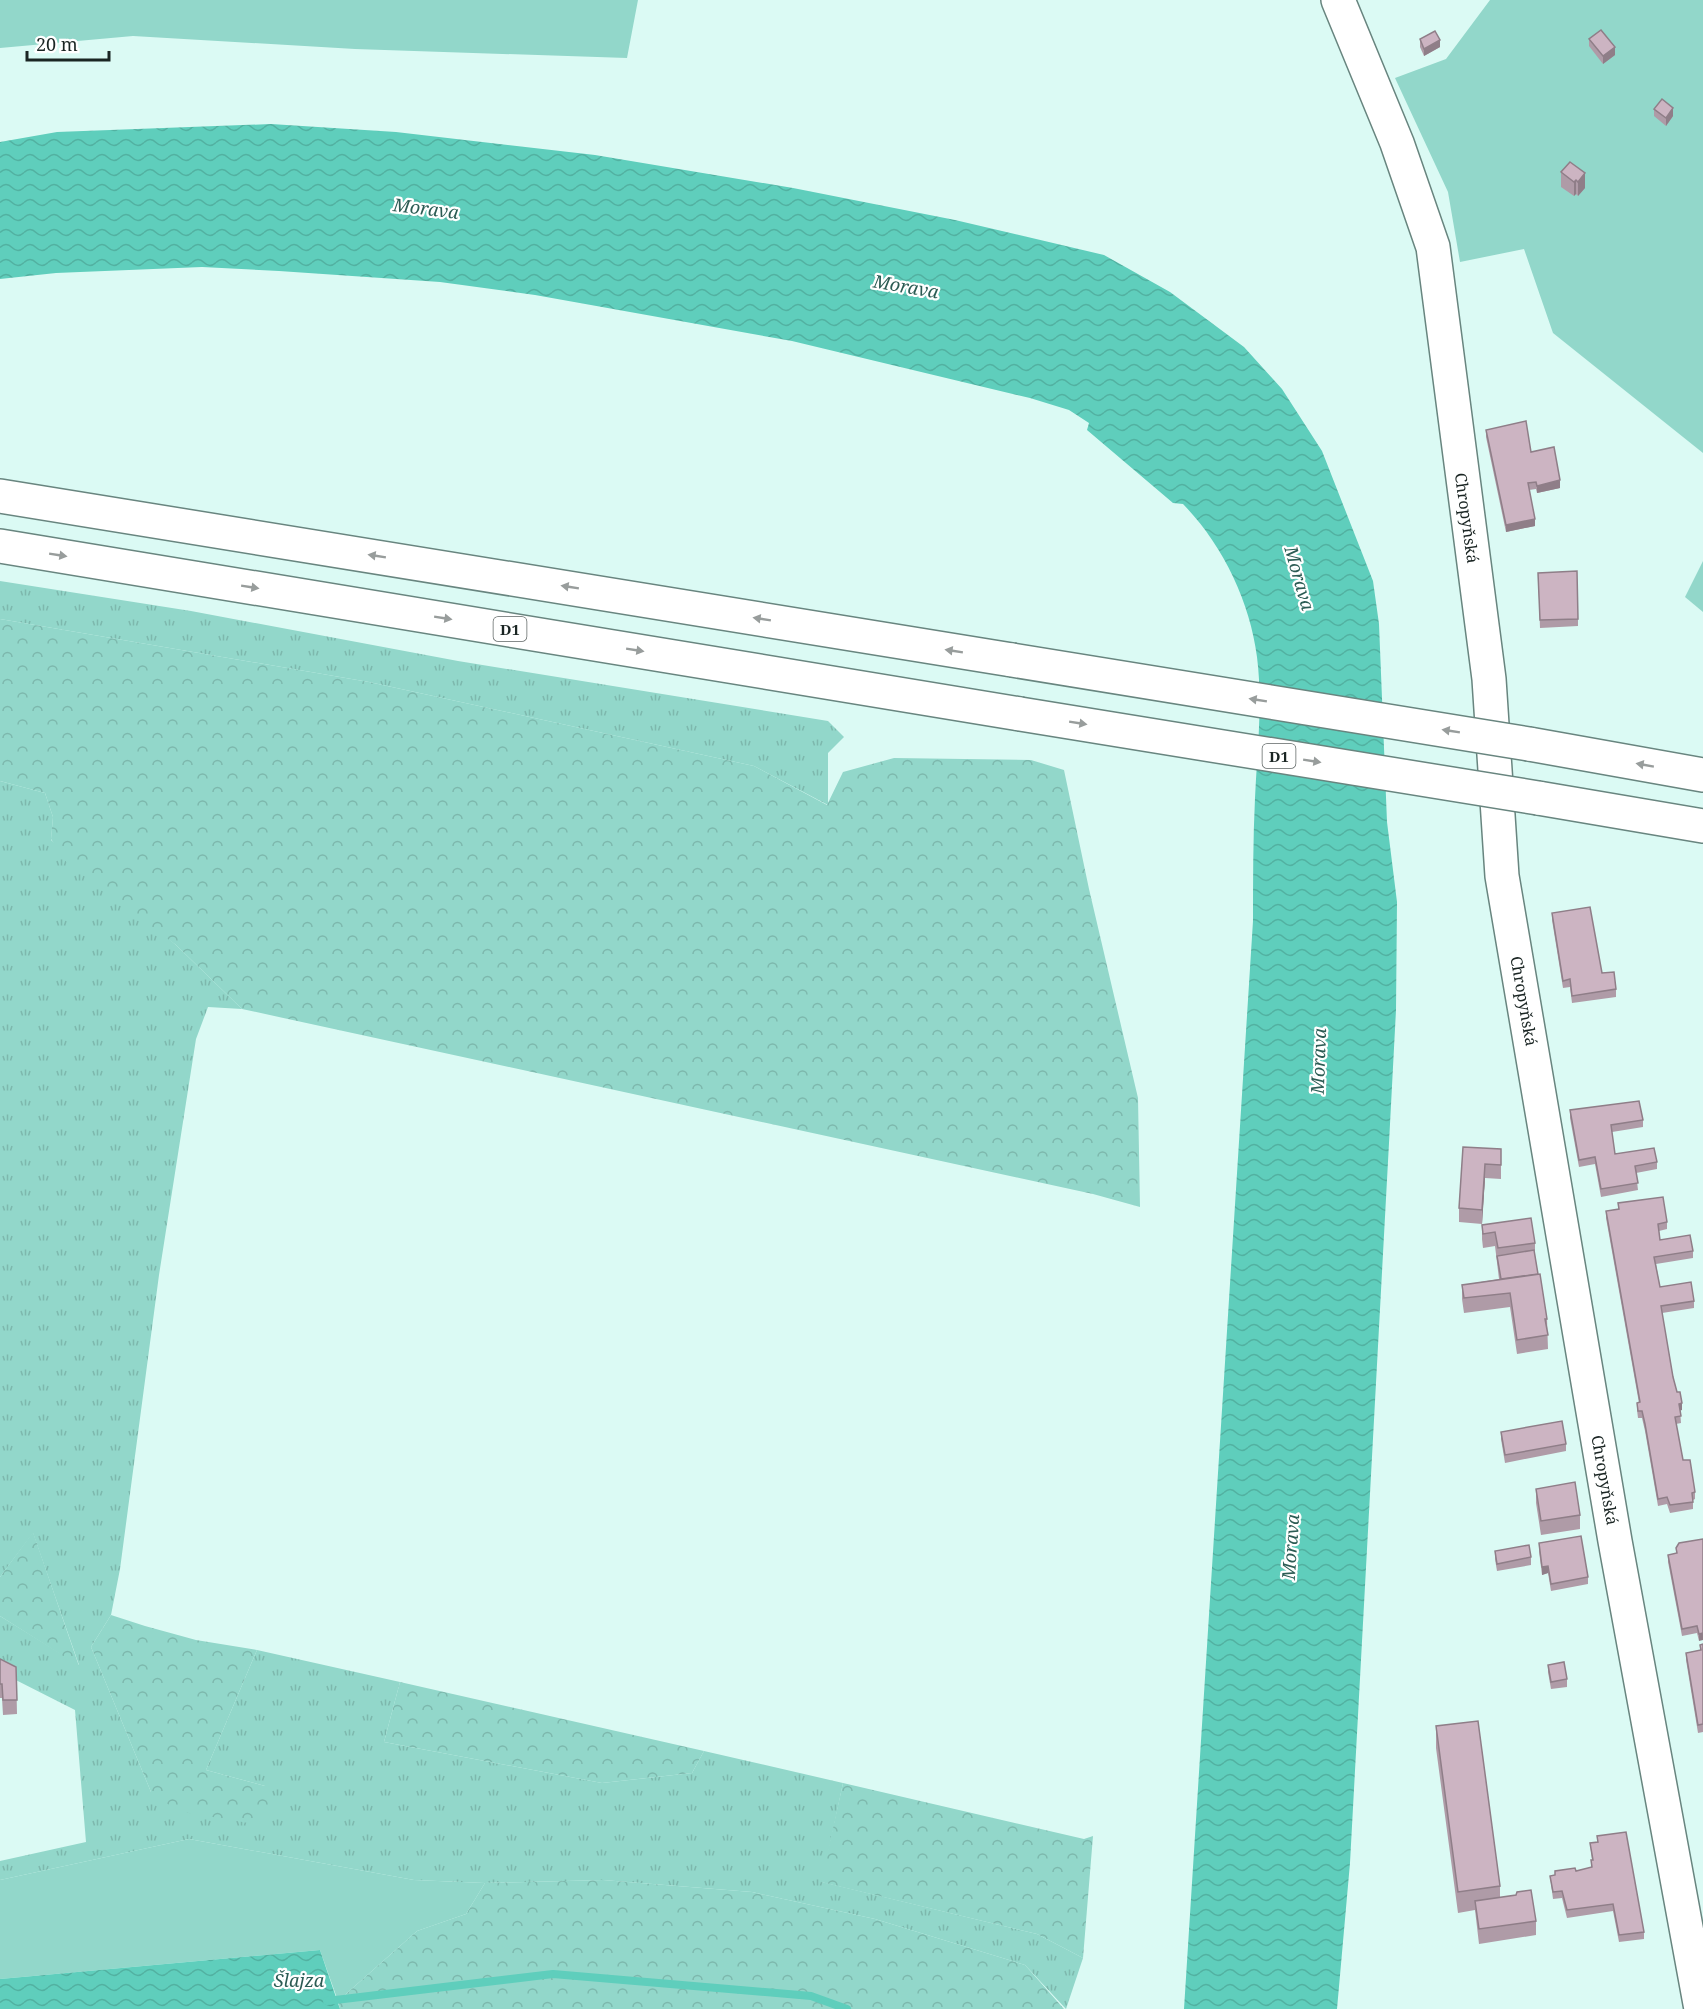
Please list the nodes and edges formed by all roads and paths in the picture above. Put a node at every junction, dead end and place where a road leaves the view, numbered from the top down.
1 (1338, 0) edge
2 (0, 496) edge
3 (0, 546) edge
4 (1703, 775) edge
5 (1703, 826) edge
6 (1701, 2009) edge

1 - 6 main road, Chropyňská
4 -> 2 main road, bridge
3 -> 5 main road, D1, bridge

